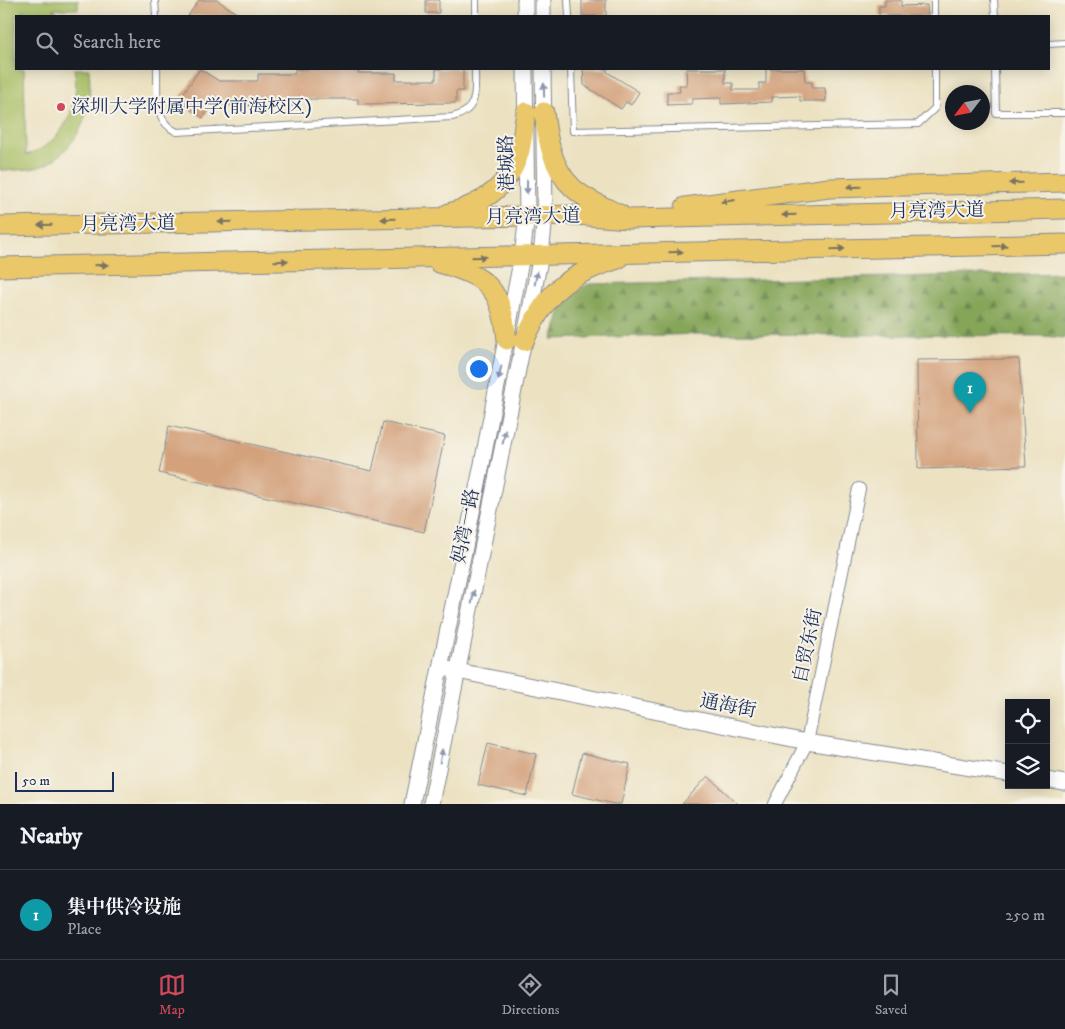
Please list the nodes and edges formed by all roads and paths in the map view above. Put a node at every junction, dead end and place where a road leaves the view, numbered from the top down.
1 (155, 0) edge
2 (476, 0) edge
3 (525, 0) edge
4 (542, 0) edge
5 (568, 0) edge
6 (934, 0) edge
7 (994, 0) edge
8 (156, 15) edge
9 (476, 15) edge
10 (525, 15) edge
11 (543, 15) edge
12 (569, 15) edge
13 (934, 15) edge
14 (995, 15) edge
15 (1050, 44) edge
16 (1065, 44) edge
17 (157, 70) edge
18 (475, 70) edge
19 (526, 70) edge
20 (543, 70) edge
21 (571, 70) edge
22 (935, 70) edge
23 (996, 70) edge
24 (535, 112) junction
25 (1065, 113) edge
26 (1065, 182) edge
27 (1065, 209) edge
28 (536, 216) junction
29 (422, 218) junction
30 (648, 218) junction
31 (628, 219) junction
32 (0, 226) edge
33 (1065, 244) edge
34 (646, 253) junction
35 (541, 255) junction
36 (522, 256) junction
37 (416, 258) junction
38 (0, 267) edge
39 (515, 341) junction
40 (860, 489) dead end
41 (440, 668) junction
42 (458, 672) junction
43 (807, 742) junction
44 (1005, 773) edge
45 (1050, 781) edge
46 (1065, 783) edge
47 (412, 804) edge
48 (431, 804) edge
49 (775, 804) edge

1 - 8 lane
2 - 9 lane
3 - 10 street
4 - 11 street
5 - 12 lane
6 - 13 lane
7 - 14 lane
15 - 16 lane
17 - 18 lane
19 - 24 street, 港城路
24 -> 20 street, 港城路
21 - 22 lane
23 - 25 lane
24 - 28 street, 港城路
24 - 29 main road
24 - 31 main road
26 -> 30 main road
27 -> 30 main road, 月亮湾大道
28 - 29 main road, 月亮湾大道
28 - 31 main road, 月亮湾大道
28 - 35 street, 港城路
28 - 36 street, 港城路
29 -> 32 main road, 月亮湾大道
30 - 31 main road, 月亮湾大道
34 -> 33 main road, 月亮湾大道
34 - 35 main road, 月亮湾大道
34 - 39 main road
35 - 36 main road, 月亮湾大道
39 -> 35 street, 妈湾一路
37 -> 36 main road, 月亮湾大道
36 - 39 street, 妈湾一路
38 -> 37 main road, 月亮湾大道
37 - 39 main road
39 -> 41 street, 妈湾一路
42 -> 39 street, 妈湾一路
40 - 43 street, 自贸东街
41 - 42 street, 通海街
41 - 47 street, 妈湾一路
42 - 43 street, 通海街
48 -> 42 street, 妈湾一路
43 - 44 street, 通海街
43 - 49 street, 自贸东街
45 - 46 street

